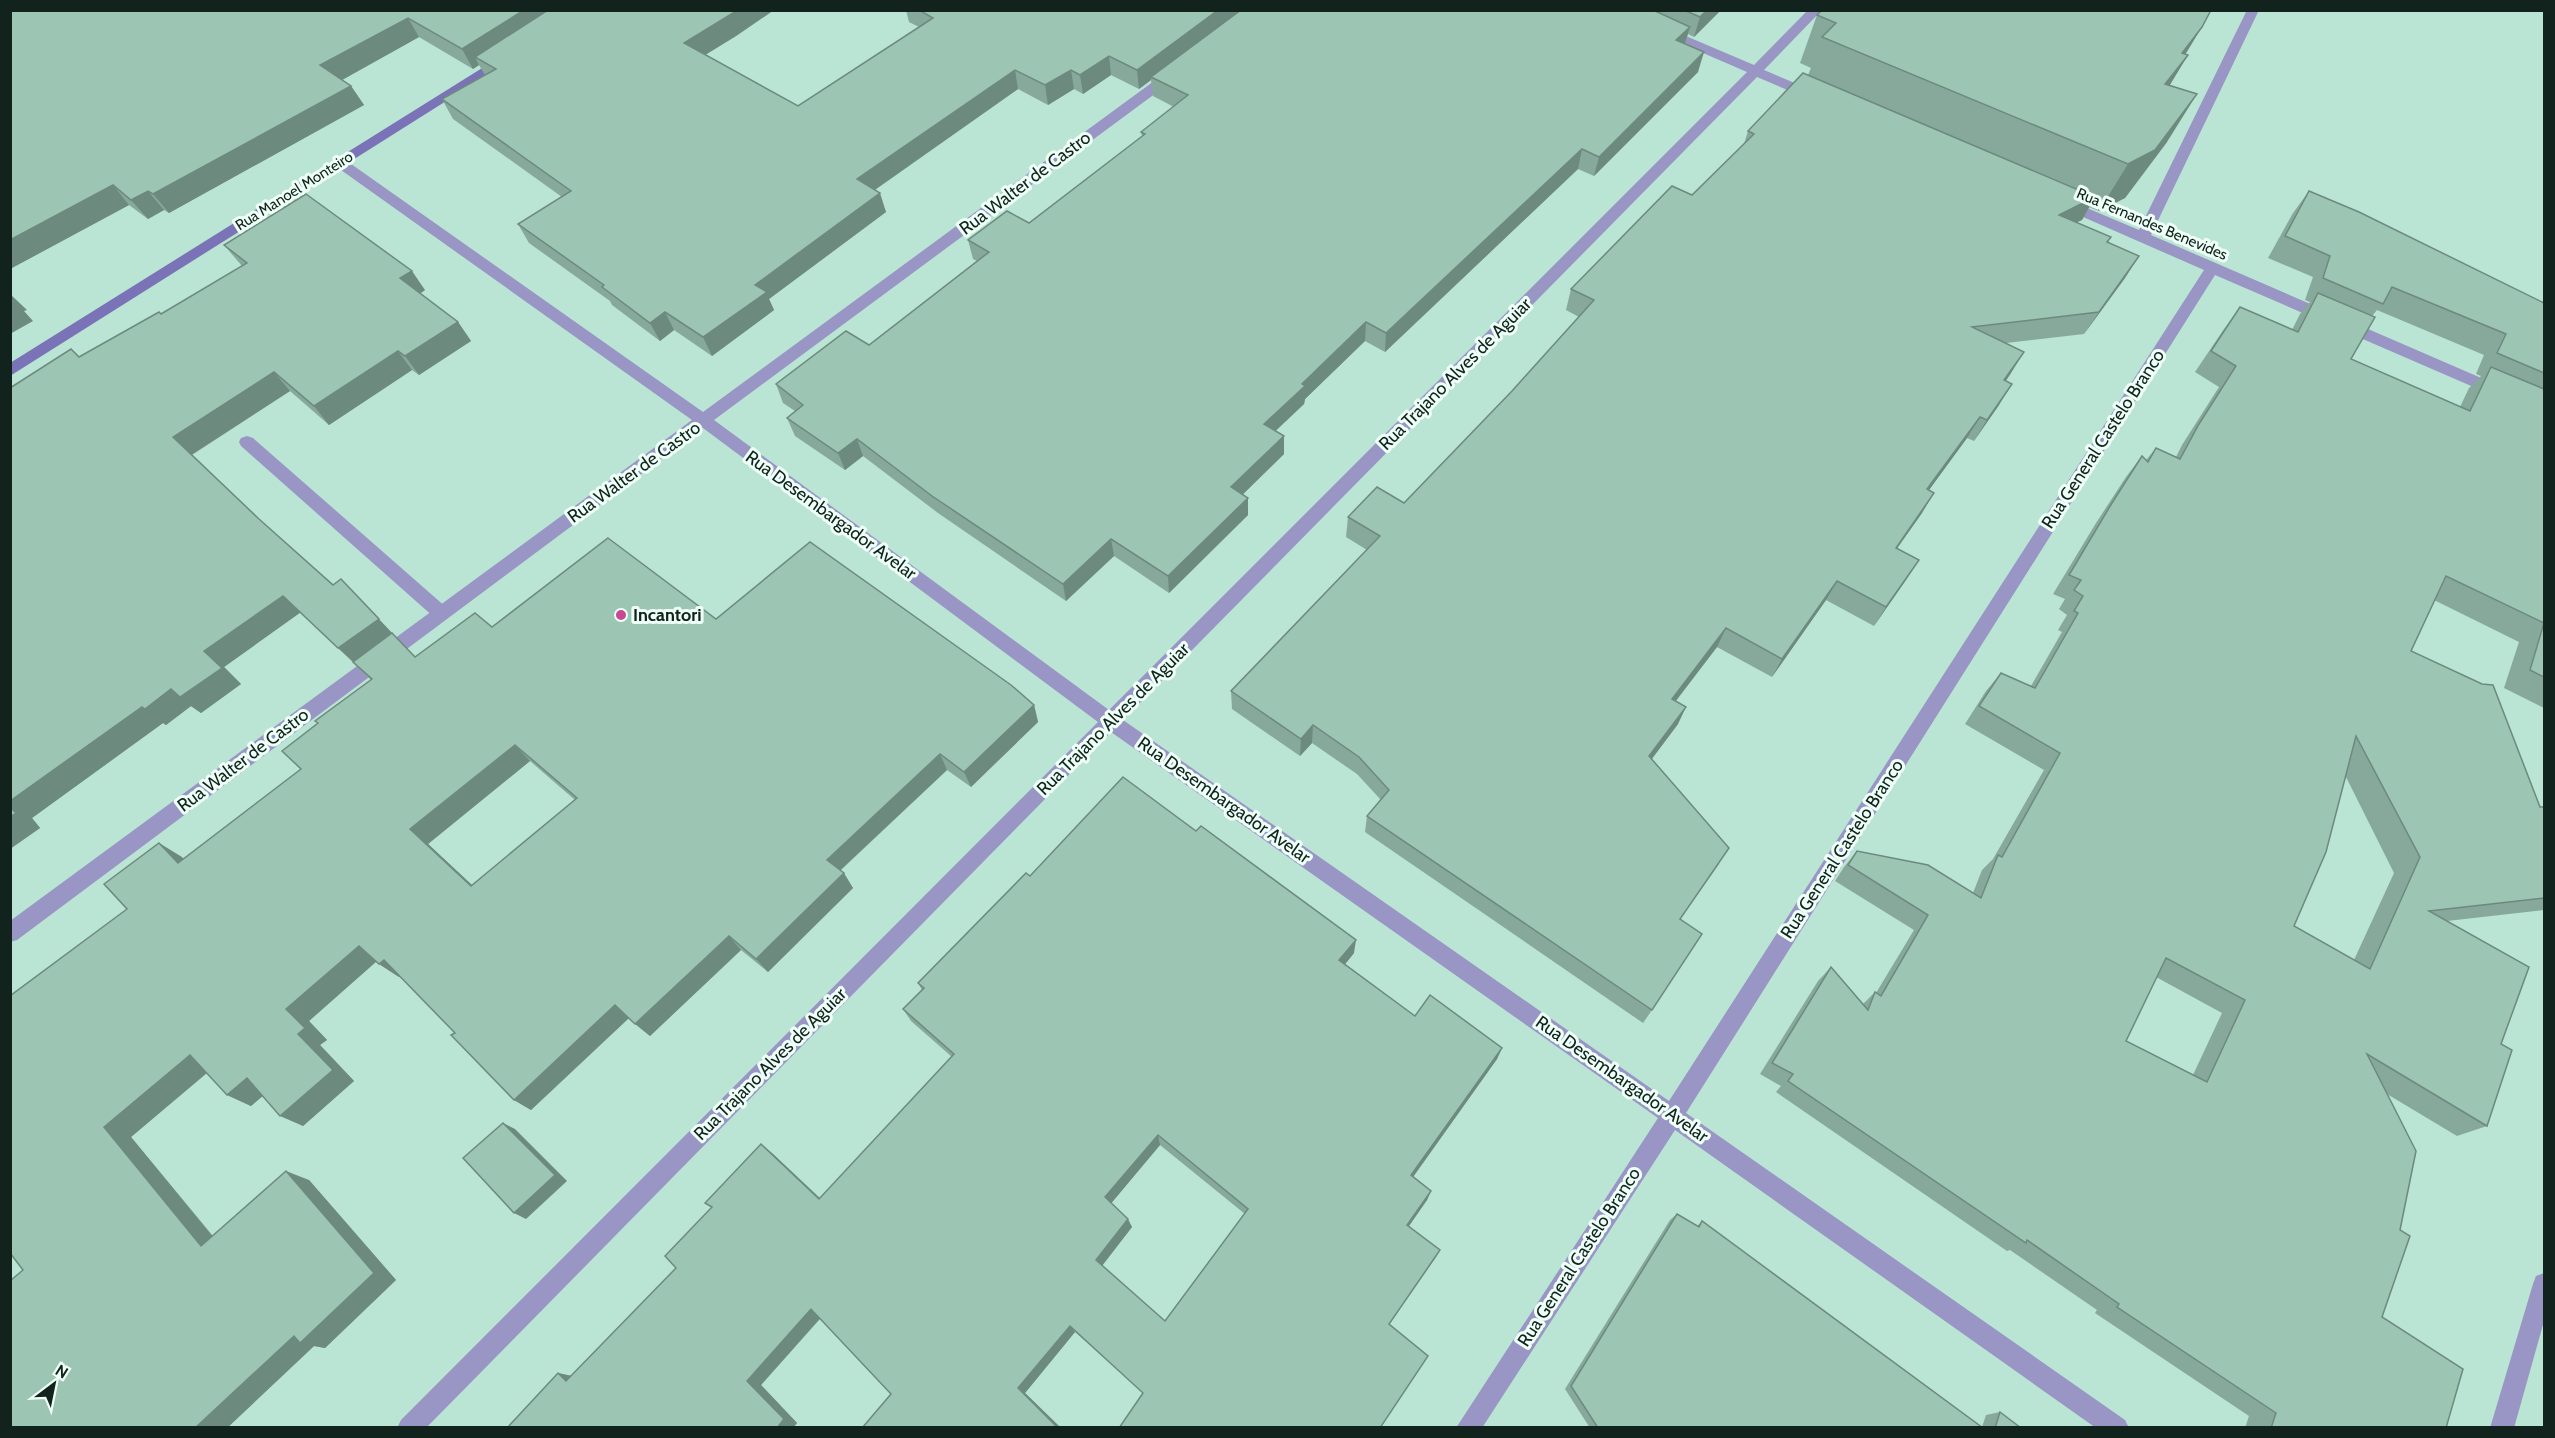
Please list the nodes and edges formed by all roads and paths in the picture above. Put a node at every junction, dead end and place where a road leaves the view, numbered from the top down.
1 (1816, 10) edge
2 (2253, 10) edge
3 (1647, 24) edge
4 (519, 48) edge
5 (1182, 67) edge
6 (1757, 72) junction
7 (1823, 100) edge
8 (339, 162) junction
9 (2049, 197) edge
10 (2143, 237) junction
11 (2212, 267) junction
12 (10, 371) edge
13 (2512, 398) edge
14 (704, 421) junction
15 (247, 442) dead end
16 (441, 613) junction
17 (1110, 721) junction
18 (10, 933) edge
19 (1672, 1114) junction
20 (2544, 1284) edge
21 (409, 1428) edge
22 (1468, 1428) edge
23 (2117, 1428) edge
24 (2502, 1428) edge

1 - 6 street, Rua Trajano Alves de Aguiar
2 - 10 street
3 - 6 street
4 - 8 street, Rua Manoel Monteiro
5 - 14 street, Rua Walter de Castro
6 - 7 street
6 - 17 street, Rua Trajano Alves de Aguiar
8 - 12 street, Rua Manoel Monteiro
8 - 14 street, Rua Desembargador Avelar
9 - 10 street, Rua Fernandes Benevides
10 - 11 street, Rua Fernandes Benevides
11 - 13 street, Rua Fernandes Benevides
11 - 19 street, Rua General Castelo Branco
14 - 16 street, Rua Walter de Castro
14 - 17 street, Rua Desembargador Avelar
15 - 16 street
16 - 18 street, Rua Walter de Castro
17 - 19 street, Rua Desembargador Avelar
17 - 21 street, Rua Trajano Alves de Aguiar
19 - 22 street, Rua General Castelo Branco
19 - 23 street, Rua Desembargador Avelar
20 - 24 street

